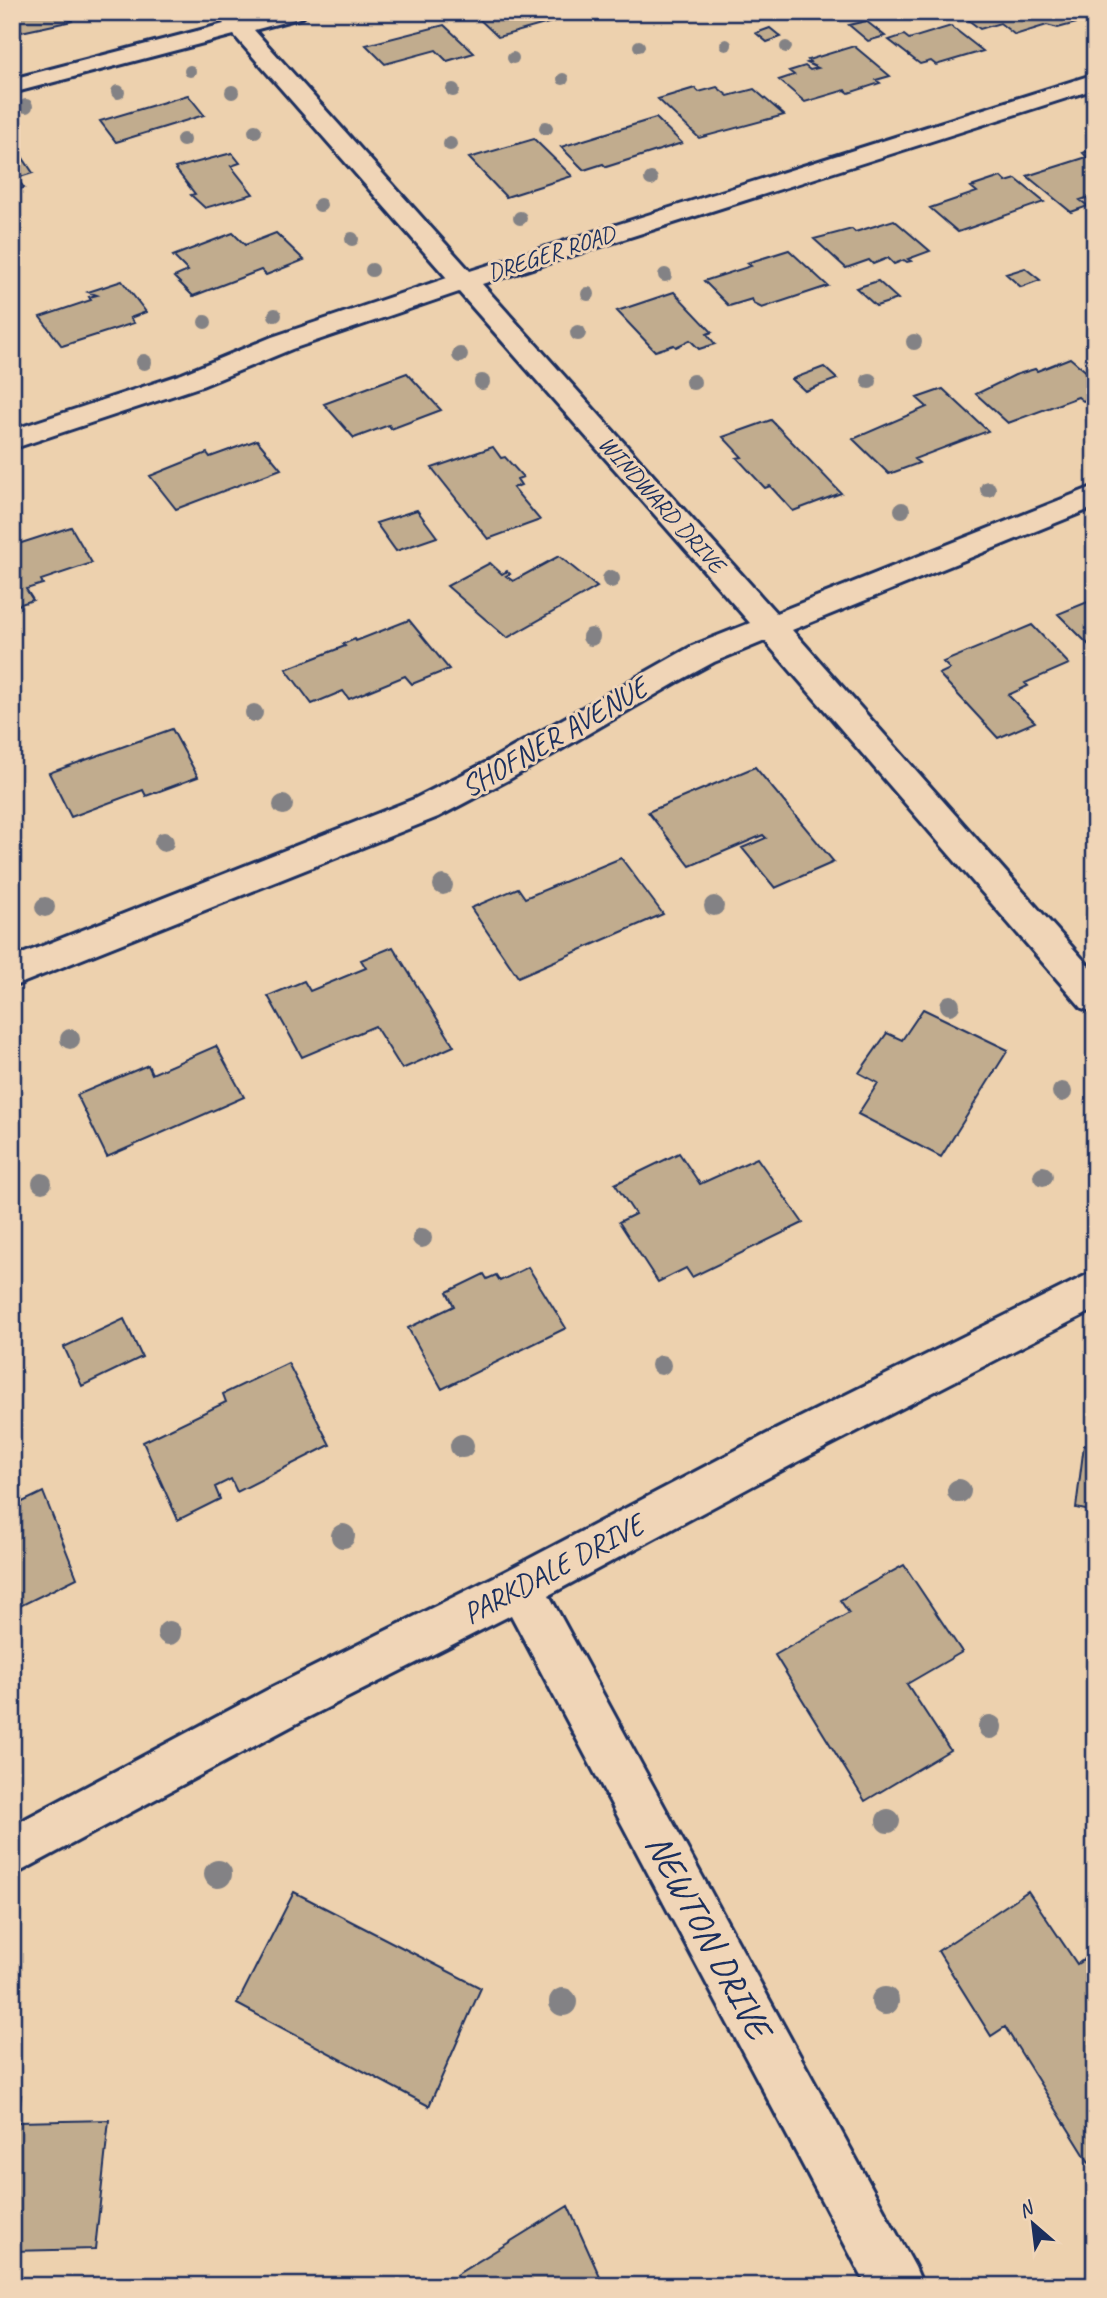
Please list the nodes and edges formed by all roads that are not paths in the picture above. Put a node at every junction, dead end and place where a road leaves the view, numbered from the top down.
1 (295, 12) edge
2 (233, 20) edge
3 (1095, 80) edge
4 (12, 86) edge
5 (462, 282) junction
6 (12, 440) edge
7 (1095, 496) edge
8 (770, 625) junction
9 (12, 973) edge
10 (1095, 998) edge
11 (1095, 1289) edge
12 (520, 1587) junction
13 (12, 1852) edge
14 (896, 2286) edge

1 - 2 street
2 - 4 street
2 - 5 street, WINDWARD DRIVE
3 - 5 street, DREGER ROAD
5 - 6 street, DREGER ROAD
5 - 8 street, WINDWARD DRIVE
7 - 8 street, SHOFNER AVENUE
8 - 9 street, SHOFNER AVENUE
8 - 10 street, WINDWARD DRIVE
11 - 12 street, PARKDALE DRIVE
12 - 13 street, PARKDALE DRIVE
12 - 14 street, NEWTON DRIVE

